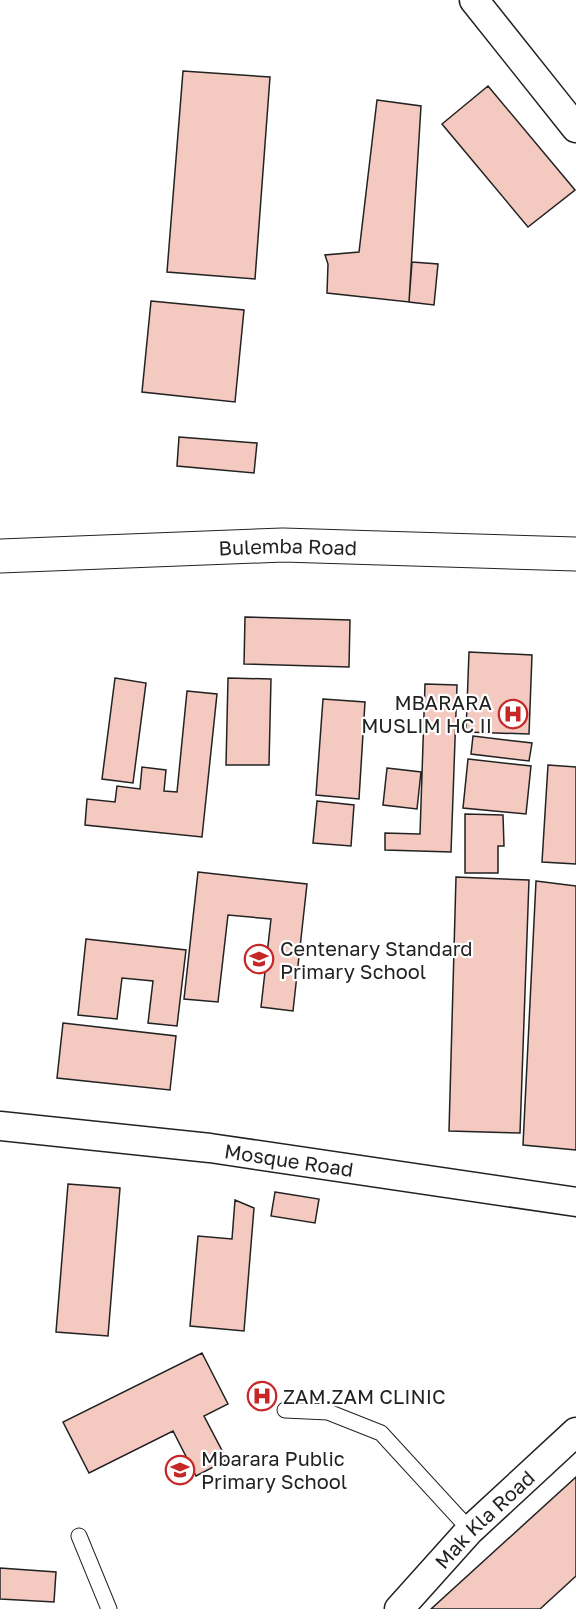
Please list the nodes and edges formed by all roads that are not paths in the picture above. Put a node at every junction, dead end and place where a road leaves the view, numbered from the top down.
1 (474, 0) edge
2 (576, 128) edge
3 (576, 554) edge
4 (0, 556) edge
5 (0, 1126) edge
6 (576, 1202) edge
7 (285, 1410) dead end
8 (576, 1432) edge
9 (470, 1530) junction
10 (79, 1536) dead end
11 (109, 1609) edge
12 (399, 1609) edge

1 - 2 street
3 - 4 main road, Bulemba Road
5 - 6 street, Mosque Road
7 - 9 lane
8 - 9 street, Mak Kla Road
9 - 12 street, Mak Kla Road
10 - 11 lane

